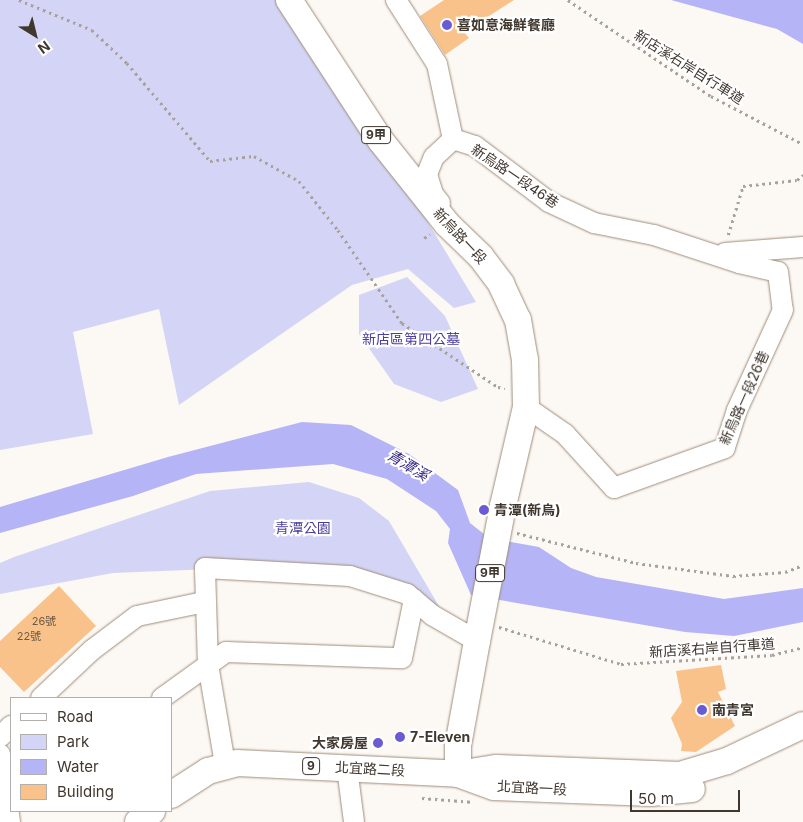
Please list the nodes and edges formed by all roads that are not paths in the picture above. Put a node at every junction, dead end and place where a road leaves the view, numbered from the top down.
1 (289, 0) edge
2 (396, 0) edge
3 (453, 139) junction
4 (708, 252) junction
5 (800, 253) edge
6 (480, 257) junction
7 (526, 398) junction
8 (414, 599) junction
9 (204, 602) junction
10 (479, 631) junction
11 (208, 665) junction
12 (42, 697) edge
13 (163, 697) edge
14 (803, 724) edge
15 (10, 727) edge
16 (0, 736) edge
17 (803, 743) edge
18 (0, 754) edge
19 (225, 764) junction
20 (347, 768) junction
21 (458, 774) junction
22 (172, 794) edge
23 (151, 812) edge
24 (7, 821) edge
25 (138, 822) edge
26 (354, 822) edge

1 - 6 main road, 新烏路一段 / 9甲
2 - 3 lane
3 - 4 lane, 新烏路一段46巷
3 - 6 lane
4 - 5 lane
4 - 7 lane, 新烏路一段26巷
6 - 7 main road, 新烏路一段 / 9甲
7 - 10 main road, 新烏路一段 / 9甲
8 - 9 lane
8 - 10 lane
8 - 11 lane
9 - 11 lane
9 - 12 lane
10 - 21 main road, 9甲
11 - 13 lane
11 - 19 lane
14 - 21 main road, 北宜路一段 / 9
15 - 16 lane
17 - 21 main road, 北宜路一段 / 9
18 - 24 lane
19 - 20 main road, 北宜路二段 / 9
19 - 22 main road, 北宜路二段 / 9
20 - 21 main road, 北宜路二段 / 9
20 - 26 lane
23 - 25 main road

